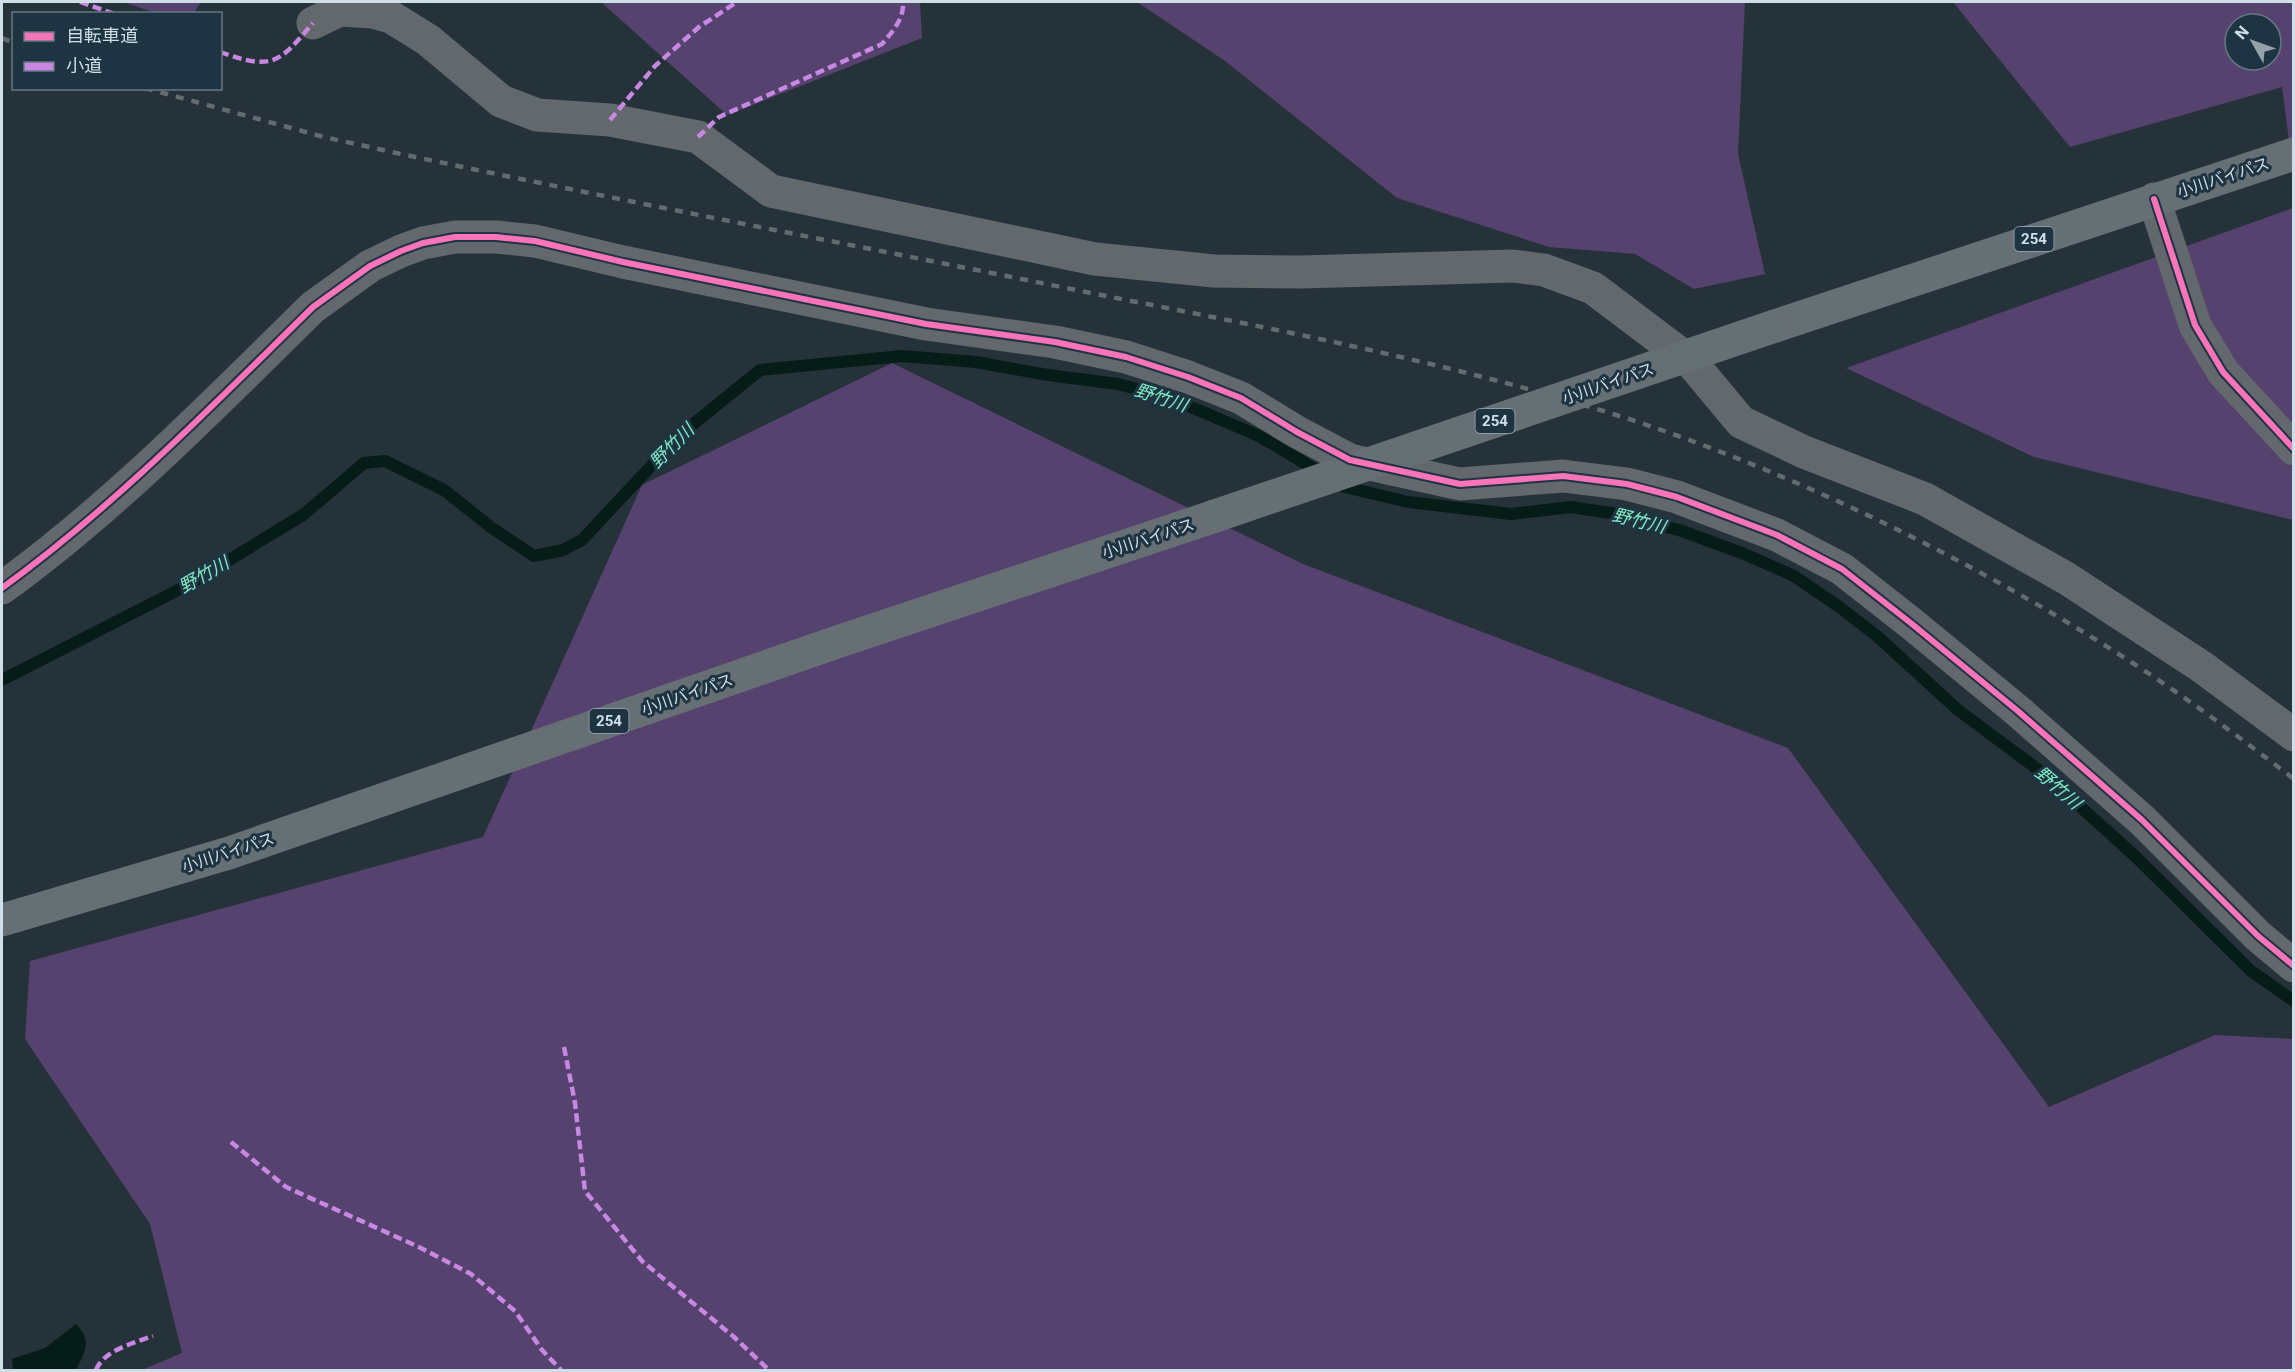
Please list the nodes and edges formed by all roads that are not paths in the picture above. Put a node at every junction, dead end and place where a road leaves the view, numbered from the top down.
1 (313, 23) dead end
2 (2294, 154) edge
3 (2154, 199) junction
4 (2294, 449) edge
5 (2, 588) edge
6 (2294, 735) edge
7 (2, 920) edge
8 (2294, 966) edge

1 - 6 street
2 - 3 highway, 小川バイパス / 254
3 - 4 street
3 - 7 highway, 小川バイパス / 254, bridge
5 - 8 street

